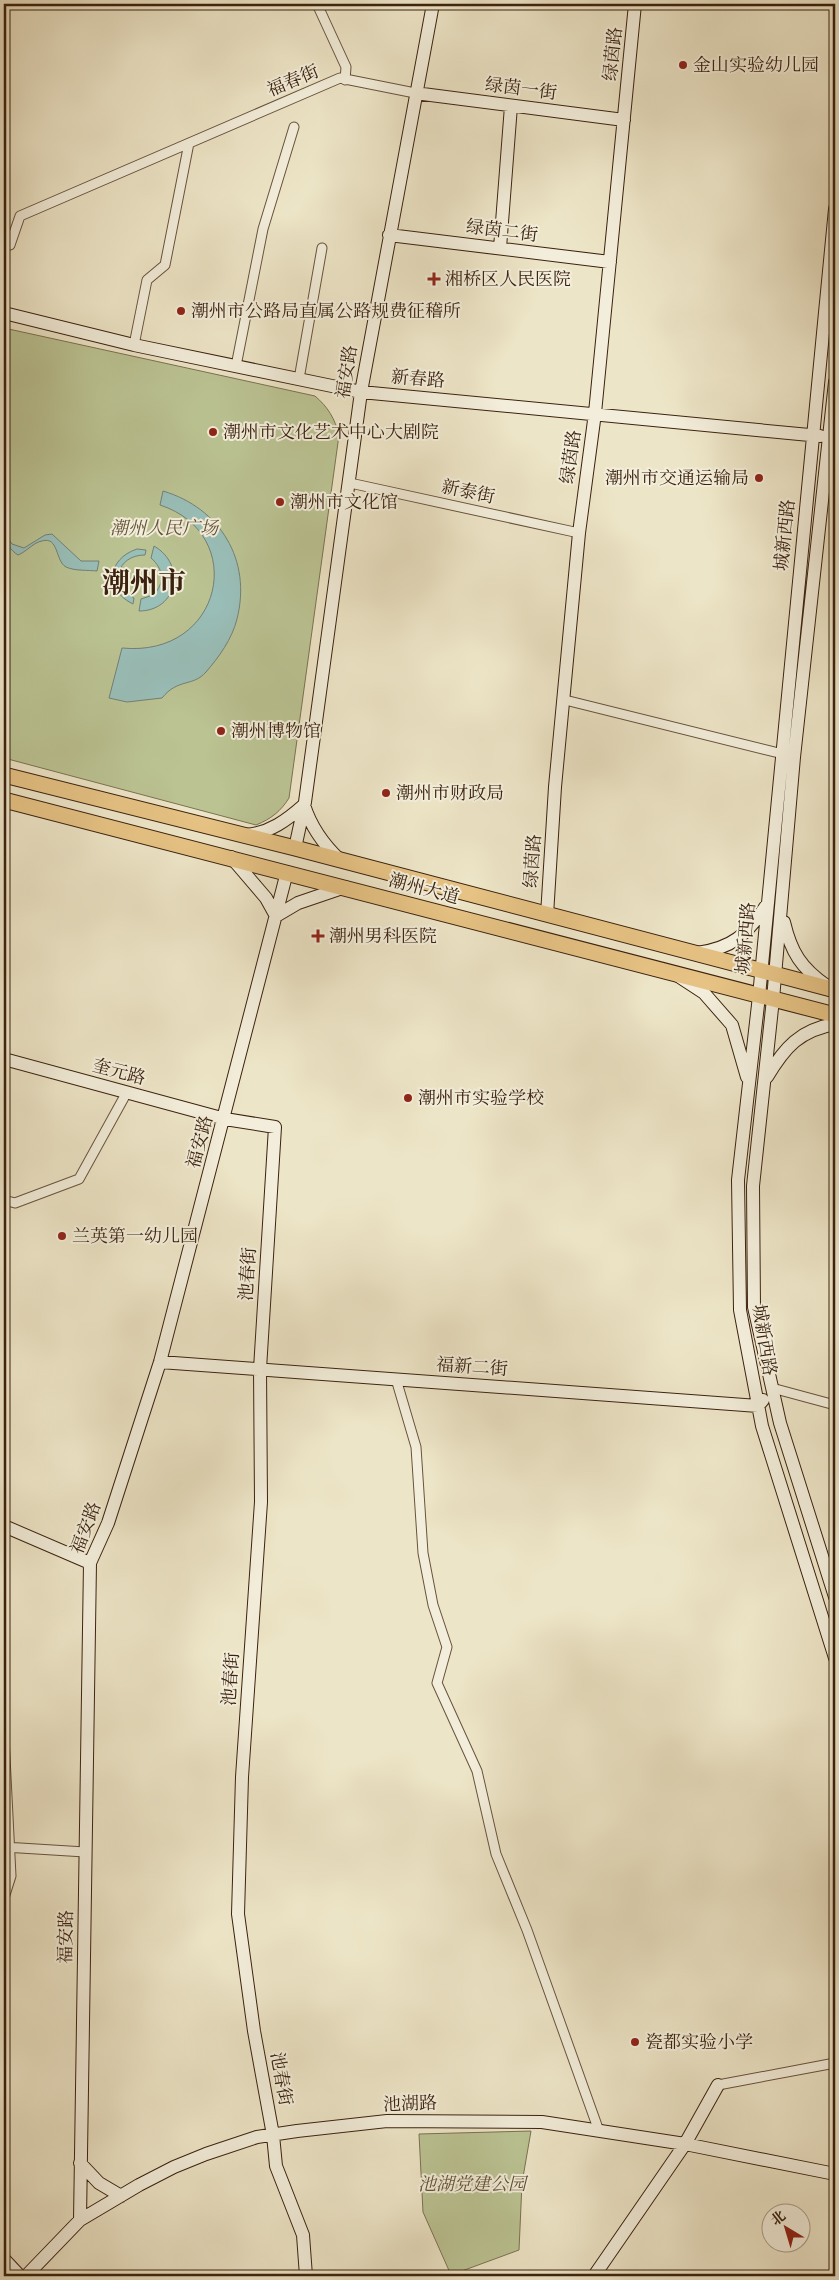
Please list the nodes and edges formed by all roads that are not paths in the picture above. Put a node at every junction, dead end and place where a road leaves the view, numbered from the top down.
1 (317, 4) edge
2 (432, 4) edge
3 (635, 4) edge
4 (345, 80) junction
5 (414, 93) junction
6 (511, 106) junction
7 (624, 120) junction
8 (294, 127) dead end
9 (189, 143) junction
10 (835, 209) edge
11 (389, 235) junction
12 (4, 242) edge
13 (322, 248) dead end
14 (500, 248) junction
15 (610, 262) junction
16 (4, 313) edge
17 (134, 345) junction
18 (236, 366) junction
19 (300, 379) junction
20 (835, 382) edge
21 (361, 392) junction
22 (595, 413) junction
23 (812, 435) junction
24 (832, 438) edge
25 (350, 483) junction
26 (579, 533) junction
27 (565, 700) junction
28 (781, 754) junction
29 (794, 757) junction
30 (4, 776) edge
31 (4, 800) edge
32 (304, 805) junction
33 (242, 835) junction
34 (296, 843) junction
35 (230, 858) junction
36 (340, 860) junction
37 (288, 872) junction
38 (344, 887) junction
39 (767, 904) junction
40 (781, 908) junction
41 (547, 914) junction
42 (276, 916) junction
43 (693, 953) junction
44 (768, 973) junction
45 (676, 975) junction
46 (833, 989) edge
47 (766, 997) junction
48 (835, 1015) edge
49 (835, 1024) edge
50 (4, 1059) edge
51 (764, 1081) junction
52 (749, 1083) junction
53 (127, 1092) junction
54 (225, 1118) junction
55 (4, 1200) edge
56 (160, 1362) junction
57 (260, 1369) junction
58 (396, 1379) junction
59 (772, 1388) junction
60 (835, 1405) edge
61 (758, 1406) junction
62 (4, 1526) edge
63 (90, 1563) junction
64 (835, 1597) edge
65 (835, 1658) edge
66 (4, 1737) edge
67 (7, 1848) edge
68 (85, 1852) junction
69 (4, 1898) edge
70 (835, 2063) edge
71 (718, 2085) joint
72 (599, 2131) junction
73 (273, 2134) junction
74 (685, 2144) junction
75 (80, 2163) junction
76 (835, 2174) edge
77 (121, 2196) junction
78 (80, 2220) junction
79 (4, 2259) edge
80 (20, 2276) edge
81 (26, 2276) edge
82 (306, 2276) edge
83 (594, 2276) edge

1 - 4 street
2 - 5 street, 福安路
3 - 7 street, 绿茵路
4 - 5 street, 福春街
4 - 9 street, 福春街
5 - 6 street, 绿茵一街
5 - 11 street, 福安路
6 - 7 street, 绿茵一街
6 - 14 street
7 - 15 street, 绿茵路
8 - 18 street
9 - 12 street, 福春街
9 - 17 street
10 - 23 street, 城新西路
11 - 14 street, 绿茵二街
11 - 21 street, 福安路
13 - 19 street
14 - 15 street, 绿茵二街
15 - 22 street, 绿茵路
16 - 17 street, 新春路
17 - 18 street, 新春路
18 - 19 street, 新春路
19 - 21 street, 新春路
20 - 24 street, 城新西路
21 - 22 street, 新春路
21 - 25 street, 福安路
22 - 23 street, 新春路
22 - 26 street, 绿茵路
23 - 24 street, 新春路
23 - 28 street, 城新西路
24 - 29 street, 城新西路
25 - 26 street, 新泰街
25 - 32 street, 福安路
26 - 27 street, 绿茵路
27 - 28 street
27 - 41 street, 绿茵路
28 - 29 street
28 - 39 street, 城新西路
29 - 40 street, 城新西路
30 - 33 highway, 潮州大道
31 - 35 highway, 潮州大道
32 - 33 street
32 - 34 street, 福安路
32 - 36 street
33 - 34 highway, 潮州大道
34 - 36 highway, 潮州大道
35 - 37 highway, 潮州大道
35 - 42 street
36 - 41 highway, 潮州大道
37 - 38 highway, 潮州大道
37 - 42 street, 福安路
38 - 42 street
38 - 45 highway, 潮州大道
39 - 43 street
39 - 44 street, 城新西路
40 - 44 street, 城新西路
40 - 46 street
41 - 43 highway, 潮州大道
42 - 54 street, 福安路
43 - 44 highway, 潮州大道
44 - 46 highway, 潮州大道
44 - 47 street, 城新西路
45 - 47 highway, 潮州大道
45 - 52 street
47 - 48 highway, 潮州大道
47 - 51 street, 城新西路
47 - 52 street, 城新西路
49 - 51 street
50 - 53 street, 奎元路
51 - 59 street, 城新西路
52 - 61 street, 城新西路
53 - 54 street, 奎元路
53 - 55 street
54 - 56 street, 福安路
54 - 57 street, 池春街
56 - 57 street, 福新二街
56 - 63 street, 福安路
57 - 58 street, 福新二街
57 - 73 street, 池春街
58 - 61 street, 福新二街
58 - 72 street
59 - 60 street
59 - 61 street
59 - 64 street, 城新西路
61 - 65 street, 城新西路
62 - 63 street
63 - 68 street, 福安路
66 - 67 street
67 - 68 street
67 - 69 street
68 - 75 street, 福安路
70 - 71 street
71 - 74 street
72 - 73 street, 池湖路
72 - 74 street, 池湖路
73 - 77 street, 池湖路
73 - 82 street, 池春街
74 - 76 street, 池湖路
74 - 83 street
75 - 77 street
75 - 78 street, 福安路
77 - 78 street, 池湖路
78 - 81 street, 池湖路
79 - 80 street

